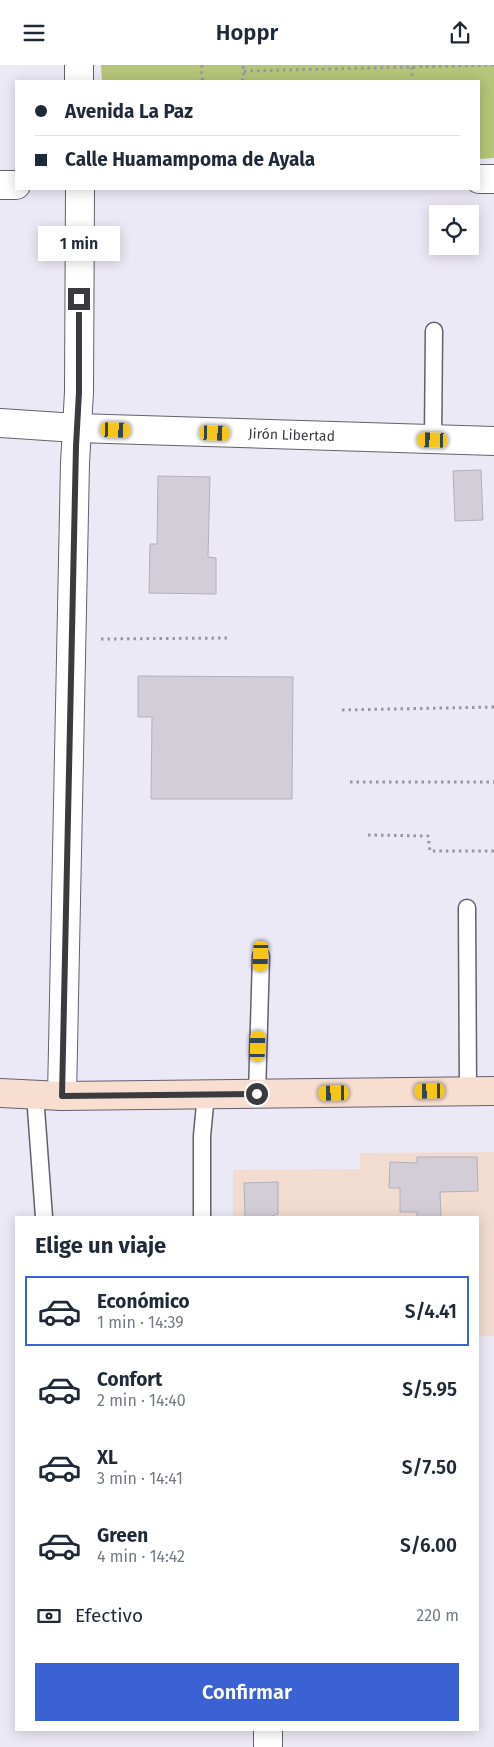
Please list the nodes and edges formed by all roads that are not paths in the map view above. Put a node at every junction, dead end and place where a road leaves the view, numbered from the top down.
1 (79, 65) edge
2 (79, 80) edge
3 (480, 179) edge
4 (494, 179) edge
5 (0, 185) edge
6 (15, 185) edge
7 (80, 190) edge
8 (434, 331) dead end
9 (0, 423) edge
10 (76, 429) junction
11 (433, 440) junction
12 (494, 441) edge
13 (468, 908) dead end
14 (261, 956) dead end
15 (481, 1091) edge
16 (0, 1093) edge
17 (206, 1094) junction
18 (257, 1094) junction
19 (35, 1095) junction
20 (62, 1096) junction
21 (44, 1216) edge
22 (202, 1216) edge
23 (268, 1731) edge
24 (268, 1747) edge

1 - 2 street
3 - 4 street
5 - 6 street
7 - 10 street
8 - 11 lane
9 - 10 street, Jirón Libertad
10 - 11 street, Jirón Libertad
10 - 20 street
11 - 12 street, Jirón Libertad
13 - 15 lane
14 - 18 lane
15 - 18 main road
16 - 19 main road
17 - 18 main road
17 - 20 main road
17 - 22 lane
19 - 20 main road
19 - 21 lane
23 - 24 street

